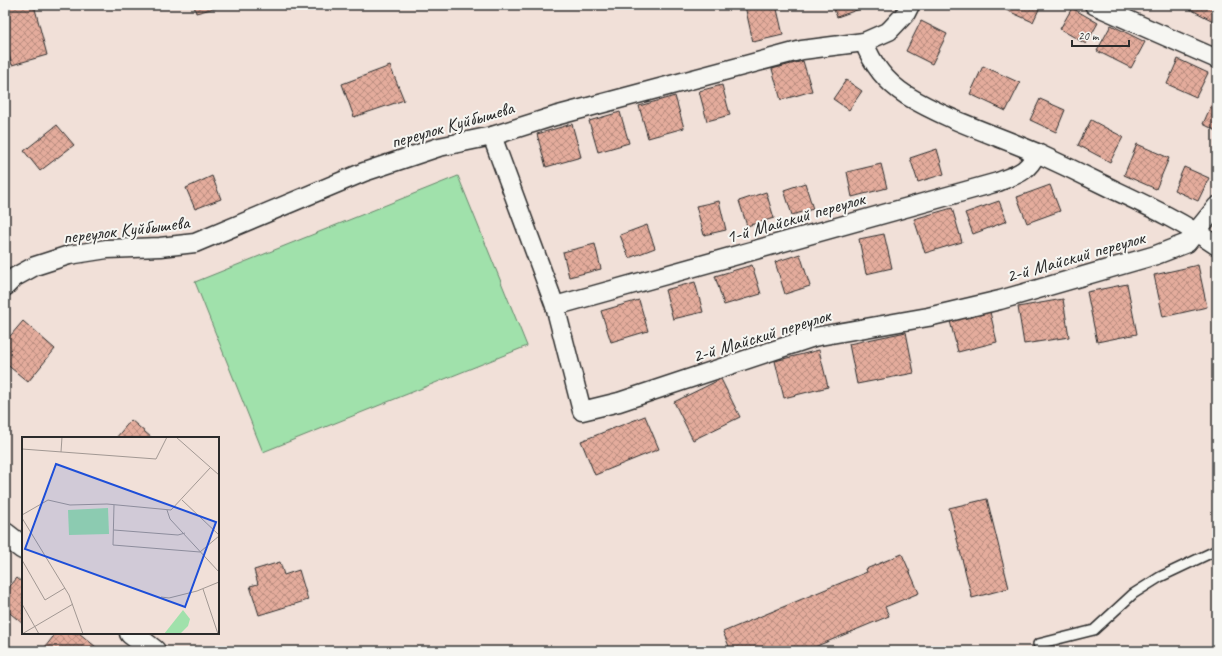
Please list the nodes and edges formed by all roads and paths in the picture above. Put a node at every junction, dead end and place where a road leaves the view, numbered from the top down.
1 (910, 5) edge
2 (1094, 5) edge
3 (864, 42) junction
4 (1217, 59) edge
5 (492, 136) junction
6 (1037, 153) junction
7 (1217, 206) edge
8 (1197, 232) junction
9 (1217, 246) edge
10 (5, 287) edge
11 (555, 306) junction
12 (5, 534) edge
13 (22, 547) edge
14 (1217, 550) edge
15 (132, 634) edge
16 (1038, 644) dead end
17 (154, 651) edge

1 - 3 street, переулок Куйбышева
2 - 4 street
3 - 5 street, переулок Куйбышева
3 - 6 street
5 - 10 street, переулок Куйбышева
5 - 11 street, 2-й Майский переулок
6 - 8 street
6 - 11 street, 1-й Майский переулок
7 - 8 street, 2-й Майский переулок
8 - 9 street
8 - 11 street, 2-й Майский переулок
12 - 13 main road
14 - 16 lane
15 - 17 main road

